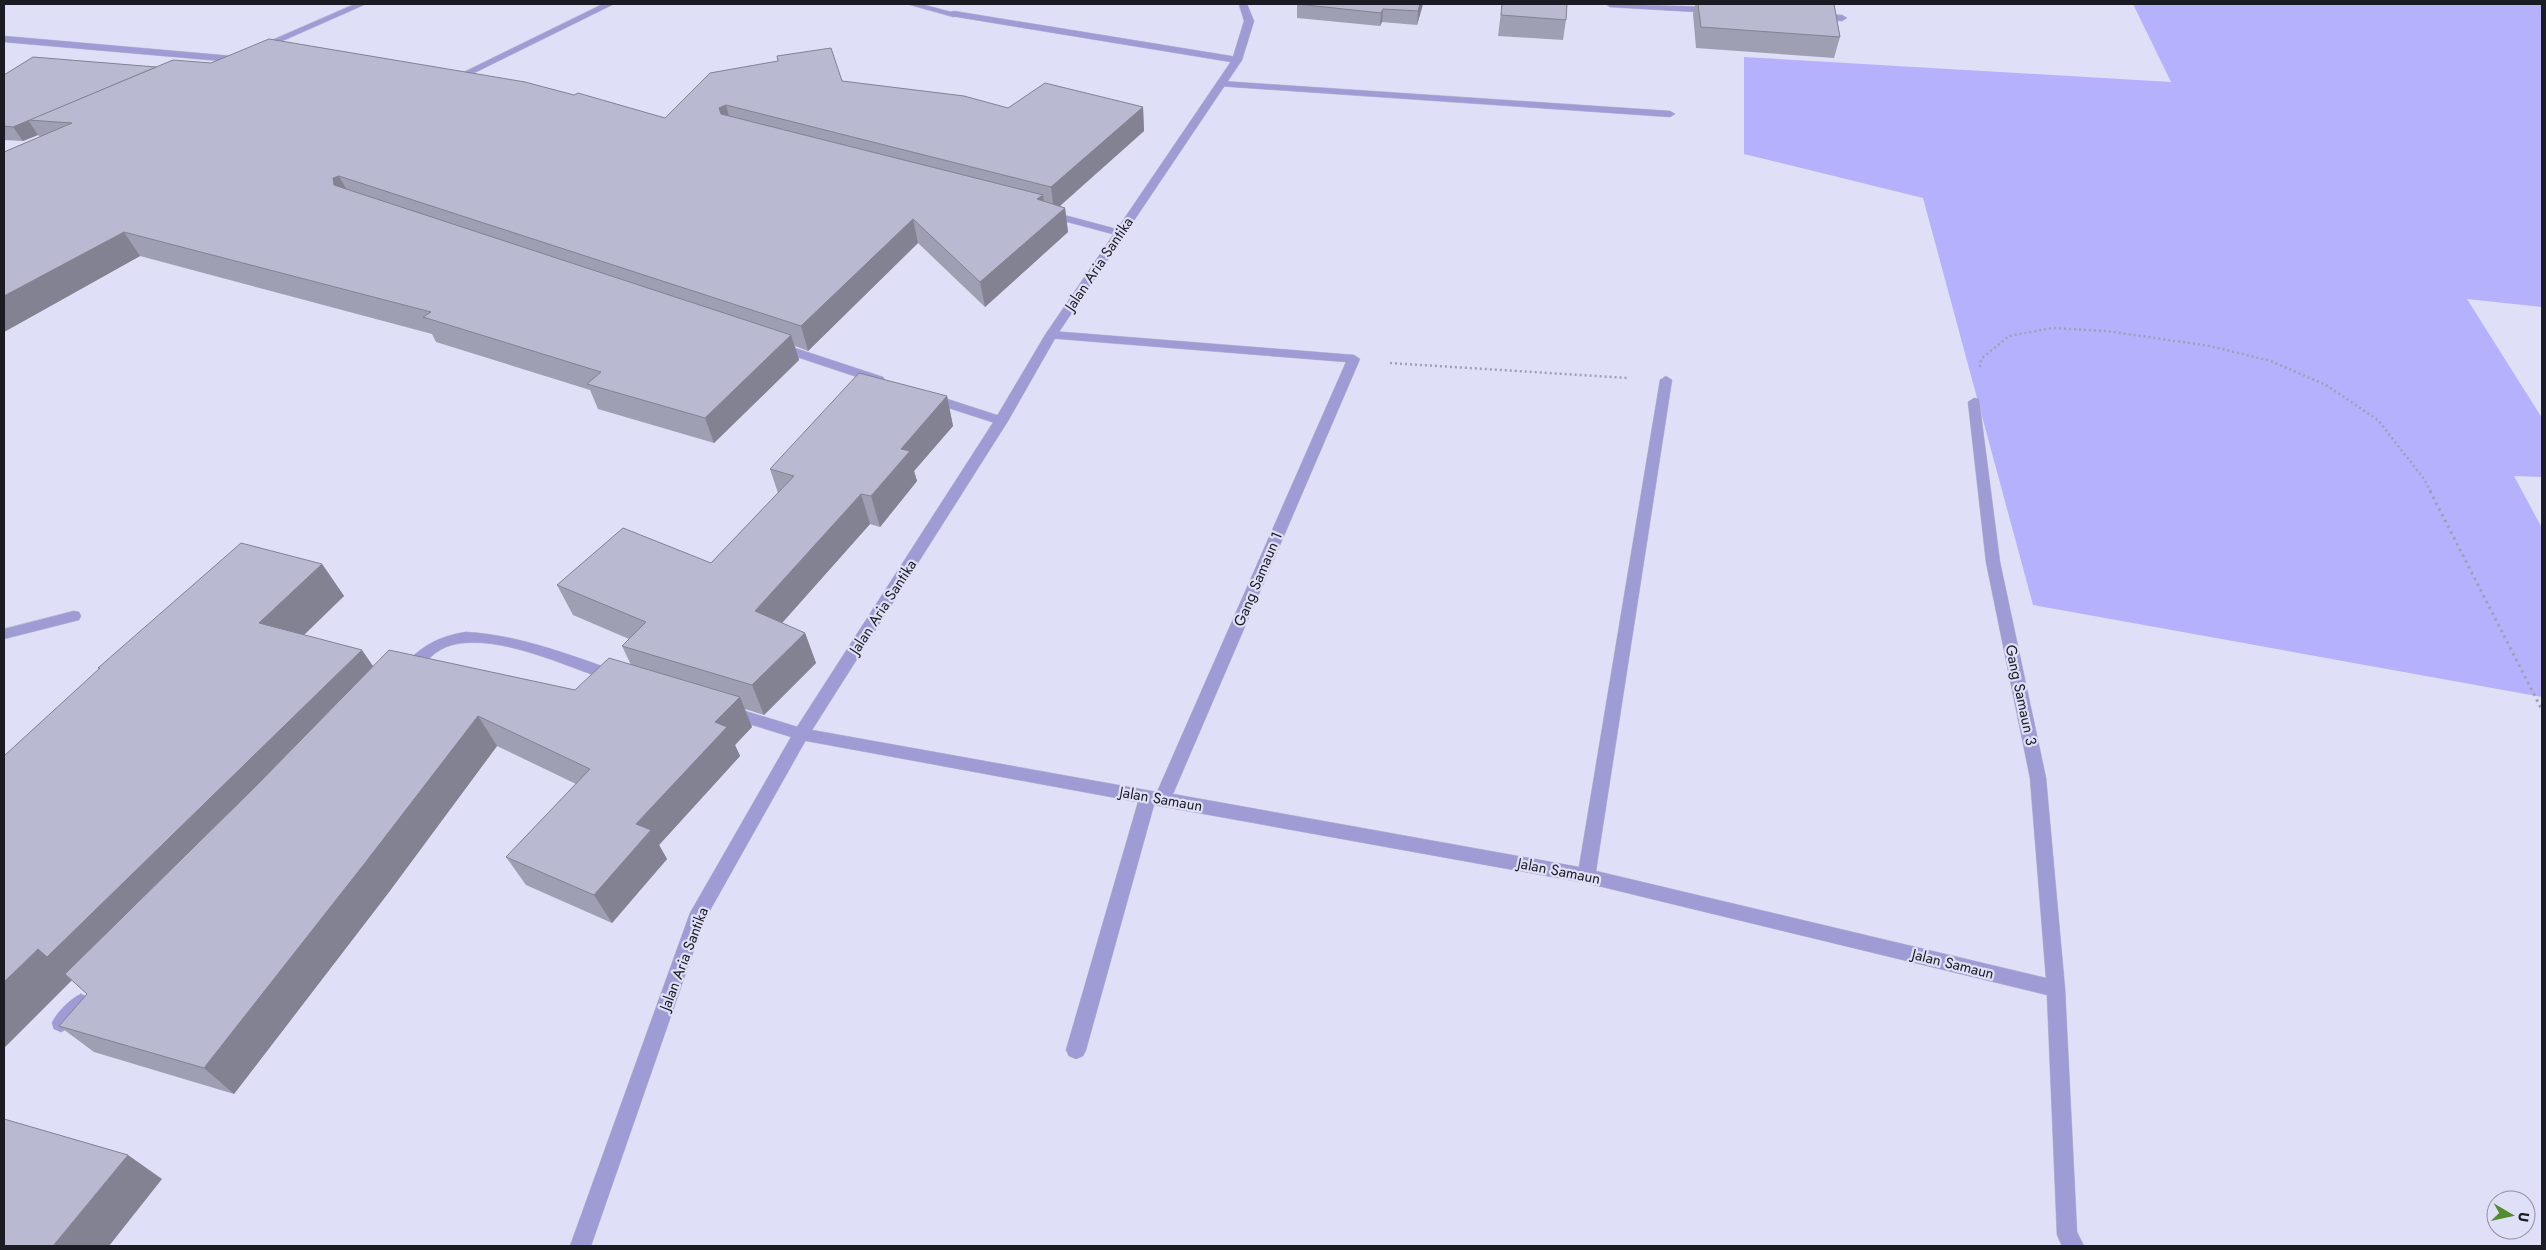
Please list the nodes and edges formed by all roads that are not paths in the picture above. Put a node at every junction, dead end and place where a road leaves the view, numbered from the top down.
1 (362, 4) edge
2 (610, 4) edge
3 (911, 4) edge
4 (1243, 4) edge
5 (1610, 4) edge
6 (1628, 4) edge
7 (1725, 11) edge
8 (1803, 16) edge
9 (1842, 18) dead end
10 (4, 39) edge
11 (241, 56) junction
12 (1237, 60) junction
13 (214, 67) edge
14 (455, 79) edge
15 (1221, 84) junction
16 (1670, 114) dead end
17 (1035, 211) edge
18 (1120, 233) junction
19 (1050, 335) junction
20 (766, 342) edge
21 (1666, 380) road end
22 (888, 383) edge
23 (917, 392) edge
24 (1974, 402) road end
25 (1001, 421) junction
26 (74, 616) dead end
27 (4, 634) edge
28 (396, 682) edge
29 (632, 682) edge
30 (716, 708) edge
31 (801, 734) junction
32 (1155, 798) junction
33 (1586, 876) junction
34 (95, 989) edge
35 (2056, 989) junction
36 (61, 1023) edge
37 (1076, 1050) dead end
38 (580, 1246) edge
39 (2074, 1246) edge

1 - 11 street
2 - 14 street
3 - 12 street
4 - 12 street, Jalan Aria Santika
5 - 6 street
6 - 7 street
8 - 9 street
10 - 11 street
11 - 13 street
12 - 15 street, Jalan Aria Santika
15 - 16 street
15 - 18 street, Jalan Aria Santika
17 - 18 street
18 - 19 street, Jalan Aria Santika
19 - 25 street, Jalan Aria Santika
19 - 32 street, Gang Samaun 1
20 - 22 street
21 - 33 street
23 - 25 street
24 - 35 street, Gang Samaun 3
25 - 31 street, Jalan Aria Santika
26 - 27 street
28 - 29 street
30 - 31 street, Jalan Samaun
31 - 32 street, Jalan Samaun
31 - 38 street, Jalan Aria Santika
32 - 33 street, Jalan Samaun
32 - 37 street, Gang Samaun 1
33 - 35 street, Jalan Samaun
34 - 36 street
35 - 39 street

